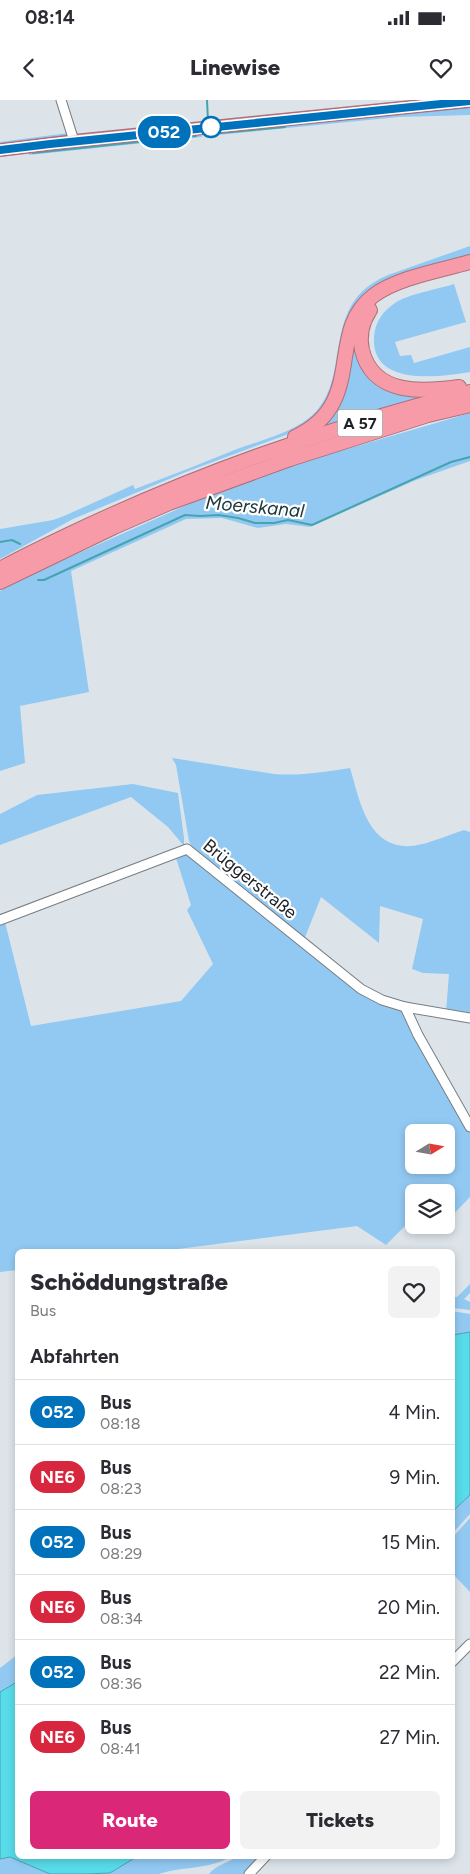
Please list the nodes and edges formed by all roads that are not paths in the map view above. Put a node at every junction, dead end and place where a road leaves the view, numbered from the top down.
1 (61, 100) edge
2 (470, 101) edge
3 (74, 141) junction
4 (0, 150) edge
5 (470, 262) edge
6 (470, 266) edge
7 (470, 385) edge
8 (470, 392) edge
9 (470, 405) edge
10 (250, 458) junction
11 (0, 568) edge
12 (0, 582) edge
13 (0, 920) edge
14 (405, 1007) junction
15 (470, 1018) edge
16 (470, 1127) edge
17 (470, 1644) edge
18 (455, 1659) edge
19 (263, 1859) edge
20 (249, 1874) edge

1 - 3 street
2 - 3 main road
3 - 4 main road
5 - 10 highway
6 - 7 highway
8 - 10 highway, A 57
9 - 12 highway, A 57
10 - 11 highway, A 57
13 - 14 street, Brüggerstraße
14 - 15 street, Brüggerstraße
14 - 16 street
17 - 18 street
19 - 20 street

